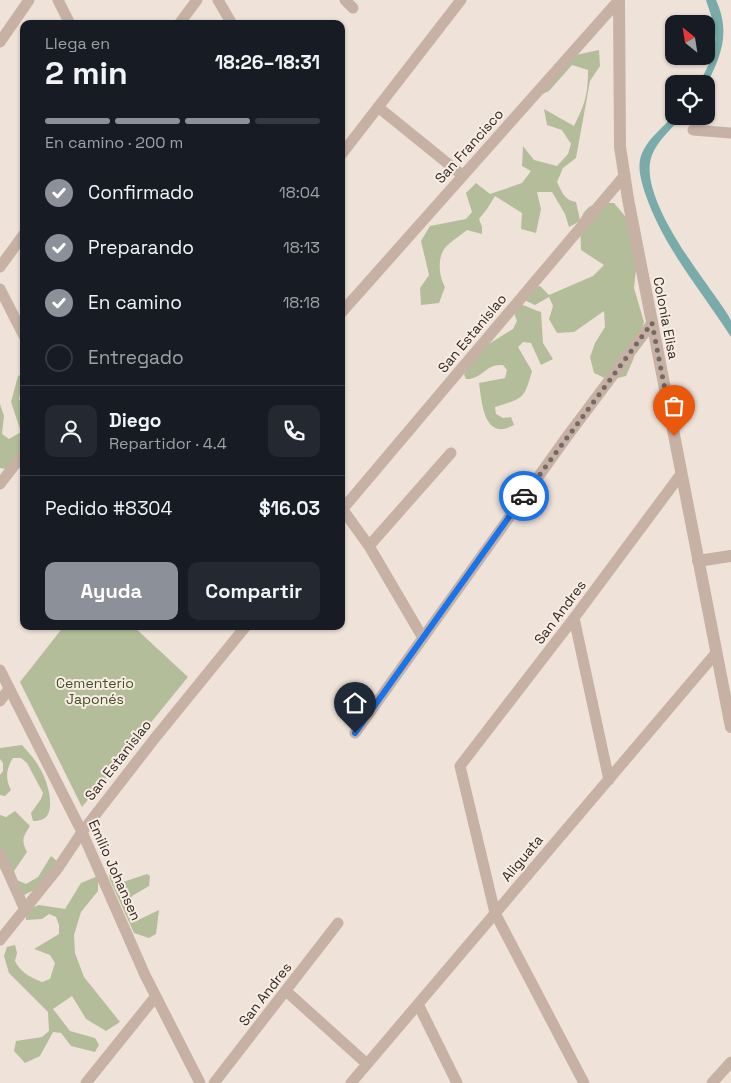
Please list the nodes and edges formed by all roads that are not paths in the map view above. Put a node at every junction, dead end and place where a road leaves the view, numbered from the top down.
1 (29, 0) edge
2 (58, 0) edge
3 (196, 0) edge
4 (218, 0) edge
5 (461, 0) edge
6 (619, 0) edge
7 (68, 20) edge
8 (182, 20) edge
9 (230, 20) edge
10 (0, 42) edge
11 (378, 107) junction
12 (693, 130) dead end
13 (731, 133) edge
14 (345, 150) edge
15 (625, 174) junction
16 (462, 175) junction
17 (20, 240) edge
18 (0, 267) edge
19 (0, 289) edge
20 (345, 308) edge
21 (652, 323) junction
22 (20, 328) edge
23 (451, 453) dead end
24 (20, 458) edge
25 (681, 474) junction
26 (0, 484) edge
27 (345, 505) edge
28 (345, 513) edge
29 (369, 546) junction
30 (731, 556) edge
31 (698, 561) junction
32 (574, 618) junction
33 (243, 630) edge
34 (424, 638) junction
35 (716, 654) junction
36 (0, 670) edge
37 (9, 689) junction
38 (0, 701) edge
39 (731, 727) edge
40 (355, 733) dead end
41 (609, 780) junction
42 (82, 832) junction
43 (0, 854) edge
44 (25, 910) junction
45 (495, 913) junction
46 (338, 923) dead end
47 (0, 940) edge
48 (286, 991) junction
49 (156, 996) junction
50 (418, 1004) junction
51 (731, 1062) edge
52 (367, 1064) junction
53 (86, 1083) edge
54 (200, 1083) edge
55 (214, 1083) edge
56 (351, 1083) edge
57 (457, 1083) edge
58 (584, 1083) edge
59 (712, 1083) edge

1 - 10 street
2 - 7 street
3 - 8 street
4 - 9 street
5 - 11 street
6 - 15 street, Colonia Elisa
6 - 16 street, San Francisco
11 - 14 street
11 - 16 street
12 - 13 street
15 - 21 street, Colonia Elisa
15 - 27 street, San Estanislao
16 - 20 street, San Francisco
17 - 18 street
19 - 22 street
21 - 25 street, Colonia Elisa
21 - 34 street
23 - 29 street
24 - 26 street
25 - 31 street, Colonia Elisa
25 - 32 street, San Andres
28 - 29 street
29 - 34 street
30 - 31 street
31 - 35 street, Colonia Elisa
32 - 41 street
32 - 45 street, San Andres
33 - 42 street, San Estanislao
34 - 40 street
35 - 39 street, Colonia Elisa
35 - 41 street, Aliguata
36 - 37 street, Emilio Johansen
37 - 38 street
37 - 42 street, Emilio Johansen
41 - 45 street, Aliguata
42 - 44 street, San Estanislao
42 - 49 street, Emilio Johansen
43 - 44 street
44 - 47 street, San Estanislao
45 - 50 street, Aliguata
45 - 58 street
46 - 48 street, San Andres
48 - 52 street
48 - 55 street, San Andres
49 - 53 street
49 - 54 street, Emilio Johansen
50 - 52 street, Aliguata
50 - 57 street
51 - 59 street
52 - 56 street, Aliguata

